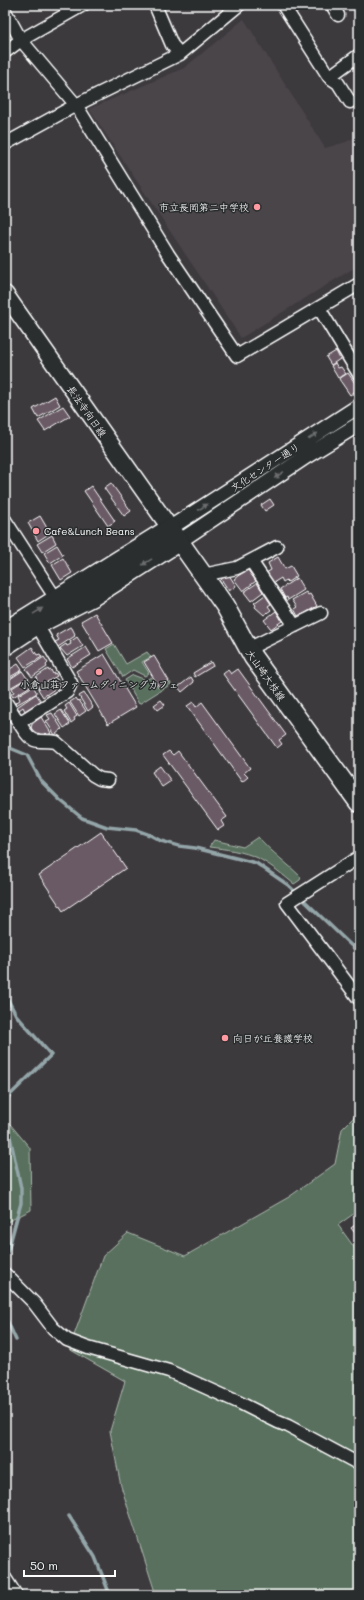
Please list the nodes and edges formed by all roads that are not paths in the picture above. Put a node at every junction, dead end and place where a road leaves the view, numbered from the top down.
1 (155, 5) edge
2 (239, 5) edge
3 (283, 5) edge
4 (78, 6) edge
5 (5, 11) edge
6 (21, 40) junction
7 (5, 52) edge
8 (180, 54) junction
9 (359, 55) edge
10 (329, 77) junction
11 (350, 102) dead end
12 (76, 105) junction
13 (5, 144) edge
14 (359, 284) edge
15 (5, 294) edge
16 (319, 308) junction
17 (359, 374) edge
18 (359, 406) edge
19 (359, 424) edge
20 (5, 520) edge
21 (175, 534) junction
22 (277, 547) dead end
23 (251, 561) junction
24 (203, 575) junction
25 (60, 605) junction
26 (321, 613) dead end
27 (38, 625) junction
28 (295, 626) junction
29 (5, 631) edge
30 (5, 646) edge
31 (247, 649) junction
32 (5, 701) edge
33 (19, 723) junction
34 (108, 780) dead end
35 (359, 803) edge
36 (359, 857) edge
37 (359, 999) edge
38 (5, 1274) edge
39 (359, 1464) edge
40 (5, 1578) edge
41 (16, 1595) edge

1 - 8 street
2 - 8 street
3 - 10 street
4 - 6 street
5 - 6 street
6 - 7 street
6 - 12 street
8 - 12 street
9 - 10 street
10 - 11 street
12 - 13 street
12 - 16 street
14 - 16 street
15 - 21 main road, 長法寺向日線
16 - 17 street
21 -> 18 street, 文化センター通り
19 -> 21 street, 文化センター通り
20 - 25 street
21 - 24 main road, 大山崎大枝線
21 - 25 main road
22 - 23 street
23 - 24 street
23 - 28 street
24 - 31 main road, 大山崎大枝線
25 - 27 main road
29 -> 25 main road
26 - 28 street
27 - 30 main road
27 - 33 street
28 - 31 street
31 - 35 main road, 大山崎大枝線
32 - 33 street
33 - 34 street
36 - 37 street
38 - 39 street
40 - 41 street

